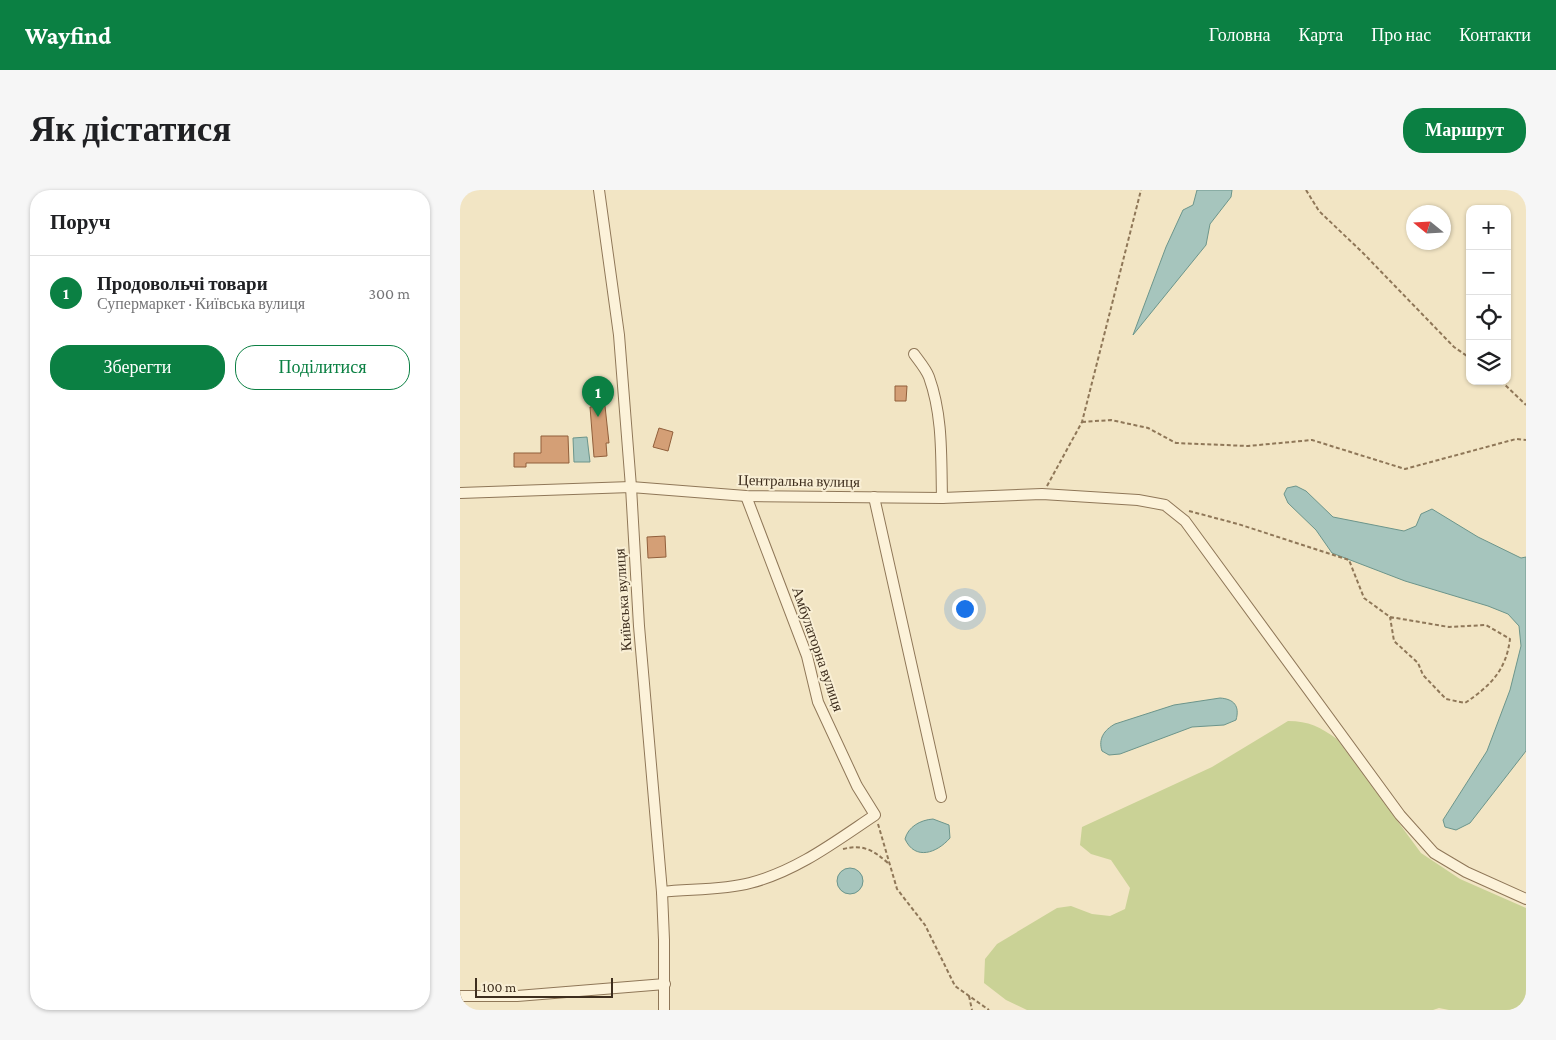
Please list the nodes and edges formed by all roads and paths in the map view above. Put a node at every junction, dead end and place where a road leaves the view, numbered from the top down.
1 (599, 190) edge
2 (1142, 190) edge
3 (1306, 190) edge
4 (914, 354) dead end
5 (1466, 355) edge
6 (1505, 385) edge
7 (1526, 405) edge
8 (1082, 422) junction
9 (1526, 440) edge
10 (631, 487) junction
11 (460, 493) edge
12 (1042, 494) junction
13 (746, 496) junction
14 (874, 497) junction
15 (942, 498) junction
16 (1183, 510) dead end
17 (1390, 617) junction
18 (941, 797) dead end
19 (875, 815) junction
20 (840, 850) dead end
21 (889, 864) junction
22 (662, 892) junction
23 (1526, 899) edge
24 (665, 984) junction
25 (460, 996) edge
26 (969, 996) junction
27 (664, 1010) edge
28 (972, 1010) edge
29 (989, 1010) edge

1 - 10 street, Київська вулиця
2 - 8 path
3 - 5 path
4 - 15 street
6 - 7 path
8 - 9 path
8 - 12 path
10 - 11 street, Центральна вулиця
10 - 13 street, Центральна вулиця
10 - 22 street, Київська вулиця
12 - 15 street, Центральна вулиця
12 - 23 street, Центральна вулиця
13 - 14 street, Центральна вулиця
13 - 19 street, Амбулаторна вулиця
14 - 15 street, Центральна вулиця
14 - 18 street
16 - 17 path
17 - 17 path
19 - 21 path
19 - 22 street
20 - 21 path
21 - 26 path
22 - 24 street, Київська вулиця
24 - 25 street
24 - 27 street, Київська вулиця
26 - 28 path
26 - 29 path

